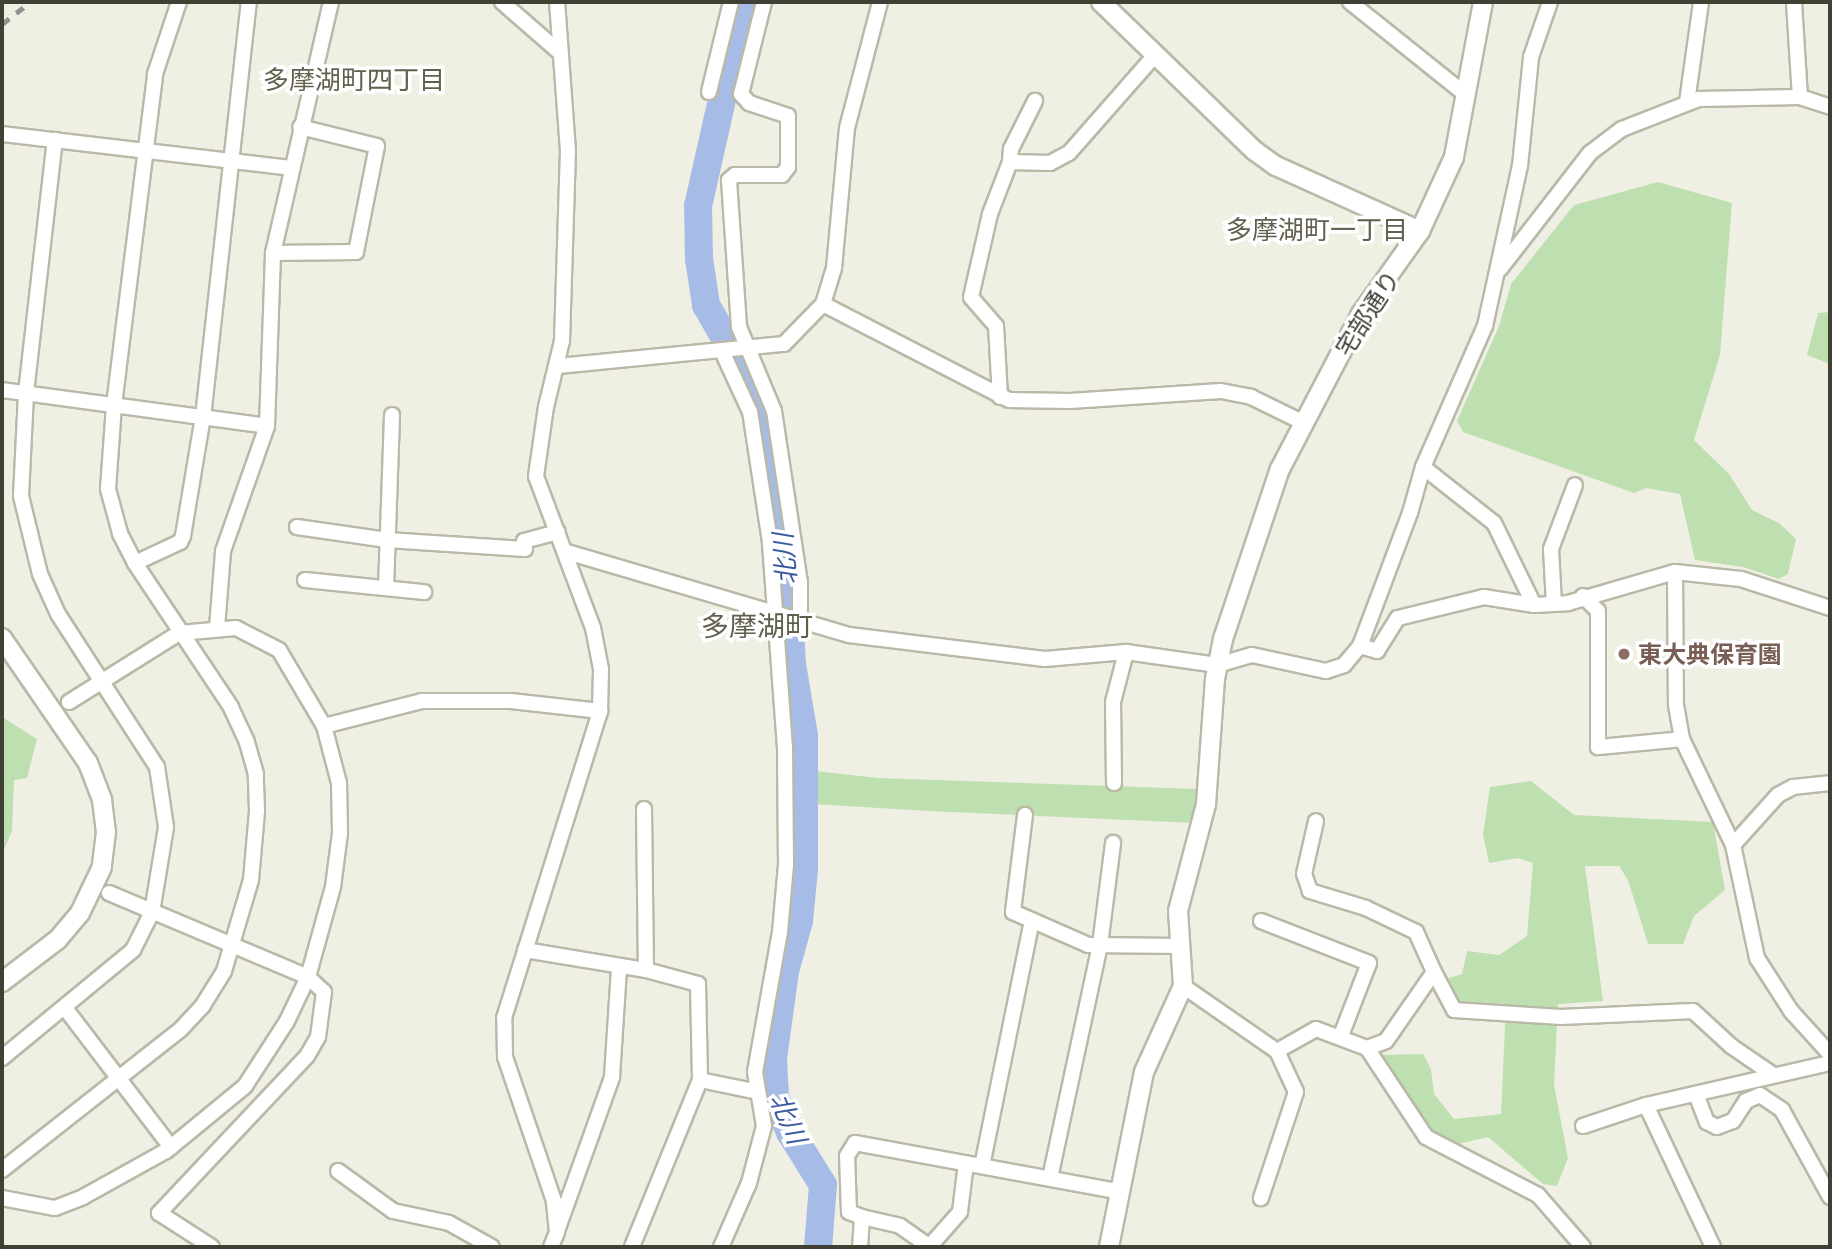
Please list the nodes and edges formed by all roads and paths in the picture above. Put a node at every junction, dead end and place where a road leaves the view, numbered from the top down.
1 (179, 2) edge
2 (249, 2) edge
3 (331, 2) edge
4 (502, 2) edge
5 (557, 2) edge
6 (731, 2) edge
7 (764, 2) edge
8 (880, 2) edge
9 (1101, 2) edge
10 (1350, 2) edge
11 (1483, 2) edge
12 (1550, 2) edge
13 (1701, 2) edge
14 (1794, 2) edge
15 (558, 51) junction
16 (1154, 55) junction
17 (709, 92) dead end
18 (1465, 94) junction
19 (1800, 97) junction
20 (1035, 102) dead end
21 (1687, 102) junction
22 (1830, 107) edge
23 (300, 127) junction
24 (2, 134) edge
25 (55, 141) junction
26 (145, 151) junction
27 (233, 161) junction
28 (1010, 162) junction
29 (290, 168) junction
30 (1420, 231) junction
31 (273, 253) junction
32 (1497, 273) junction
33 (823, 304) junction
34 (744, 349) junction
35 (723, 351) junction
36 (558, 366) junction
37 (2, 390) edge
38 (26, 393) junction
39 (1000, 397) junction
40 (114, 405) junction
41 (392, 415) dead end
42 (203, 417) junction
43 (1303, 422) junction
44 (267, 426) junction
45 (1423, 467) junction
46 (1575, 485) dead end
47 (297, 527) dead end
48 (558, 532) junction
49 (387, 540) junction
50 (567, 552) junction
51 (135, 563) junction
52 (1675, 572) junction
53 (305, 580) dead end
54 (386, 588) junction
55 (424, 592) dead end
56 (1583, 596) junction
57 (1554, 604) junction
58 (1534, 605) junction
59 (1830, 608) edge
60 (775, 614) junction
61 (800, 620) junction
62 (217, 628) junction
63 (179, 633) junction
64 (2, 638) edge
65 (1360, 646) junction
66 (1126, 652) junction
67 (1217, 665) junction
68 (101, 679) junction
69 (69, 702) dead end
70 (600, 710) junction
71 (324, 726) junction
72 (1682, 739) junction
73 (1114, 783) dead end
74 (1830, 783) edge
75 (644, 809) dead end
76 (1025, 815) dead end
77 (1316, 821) dead end
78 (1112, 843) dead end
79 (1732, 845) junction
80 (109, 893) dead end
81 (152, 912) junction
82 (1032, 920) junction
83 (1261, 921) dead end
84 (1100, 945) junction
85 (233, 946) junction
86 (1181, 946) junction
87 (525, 950) junction
88 (619, 968) junction
89 (646, 970) junction
90 (1434, 972) junction
91 (308, 977) junction
92 (2, 982) edge
93 (1183, 986) junction
94 (65, 1008) junction
95 (1340, 1038) junction
96 (1367, 1048) junction
97 (1277, 1051) junction
98 (1830, 1054) edge
99 (2, 1058) edge
100 (1830, 1063) edge
101 (1772, 1074) junction
102 (118, 1079) junction
103 (700, 1080) junction
104 (758, 1093) junction
105 (1696, 1094) junction
106 (1646, 1105) junction
107 (1583, 1126) dead end
108 (171, 1147) junction
109 (966, 1163) junction
110 (982, 1166) junction
111 (2, 1170) edge
112 (338, 1171) dead end
113 (1050, 1178) junction
114 (1121, 1192) junction
115 (1830, 1197) edge
116 (2, 1198) edge
117 (1261, 1198) dead end
118 (862, 1217) junction
119 (557, 1232) junction
120 (212, 1247) edge
121 (492, 1247) edge
122 (551, 1247) edge
123 (632, 1247) edge
124 (721, 1247) edge
125 (860, 1247) edge
126 (929, 1247) edge
127 (1110, 1247) edge
128 (1583, 1247) edge
129 (1713, 1247) edge

1 - 26 street
2 - 27 street
3 - 23 street
4 - 15 street
5 - 15 street
6 - 17 street
7 - 34 street
8 - 33 street
9 - 16 street
10 - 18 street
11 - 18 street, 宅部通り
12 - 32 street
13 - 21 street
14 - 19 street
15 - 36 street
16 - 28 street
16 - 30 street
18 - 30 street, 宅部通り
19 - 21 street
19 - 22 street
20 - 28 street
21 - 32 street
23 - 29 street
23 - 31 street
24 - 25 street
25 - 26 street
25 - 38 street
26 - 27 street
26 - 40 street
27 - 29 street
27 - 42 street
28 - 39 street
29 - 31 street
30 - 43 street, 宅部通り
31 - 44 street
32 - 45 street
33 - 34 street
33 - 39 street
34 - 35 street
34 - 61 street
35 - 36 street
35 - 60 street
36 - 48 street
37 - 38 street
38 - 40 street
38 - 68 street
39 - 43 street
40 - 42 street
40 - 51 street
41 - 49 street
42 - 44 street
42 - 51 street
43 - 67 street, 宅部通り
44 - 62 street
45 - 58 street
45 - 65 street
46 - 57 street
47 - 49 street
48 - 49 street
48 - 50 street
49 - 54 street
50 - 60 street
50 - 70 street
51 - 63 street
52 - 56 street
52 - 59 street
52 - 72 street
53 - 54 street
54 - 55 street
56 - 57 street
56 - 72 street
57 - 58 street
58 - 65 street
60 - 61 street
60 - 104 street
61 - 66 street
62 - 63 street
62 - 71 street
63 - 68 street
63 - 85 street
64 - 92 street
65 - 67 street
66 - 67 street
66 - 73 street
67 - 86 street, 宅部通り
68 - 69 street
68 - 81 street
70 - 71 street
70 - 87 street
71 - 91 street
72 - 79 street
74 - 79 street
75 - 89 street
76 - 82 street
77 - 90 street
78 - 84 street
79 - 98 street
80 - 81 street
81 - 85 street
81 - 94 street
82 - 84 street
82 - 110 street
83 - 95 street
84 - 86 street
84 - 113 street
85 - 91 street
85 - 102 street
86 - 93 street, 宅部通り
87 - 88 street
87 - 119 street
88 - 89 street
88 - 119 street
89 - 103 street
90 - 96 street
90 - 101 street
91 - 108 street
91 - 120 street
93 - 97 street
93 - 114 street
94 - 99 street
94 - 102 street
95 - 96 street
95 - 97 street
96 - 128 street
97 - 117 street
100 - 101 street
101 - 105 street
102 - 108 street
102 - 111 street
103 - 104 street
103 - 123 street
104 - 124 street
105 - 106 street
105 - 115 street
106 - 107 street
106 - 129 street
108 - 116 street
109 - 110 street
109 - 118 street
109 - 126 street
110 - 113 street
112 - 121 street
113 - 114 street
114 - 127 street
118 - 125 street
118 - 126 street
119 - 122 street

